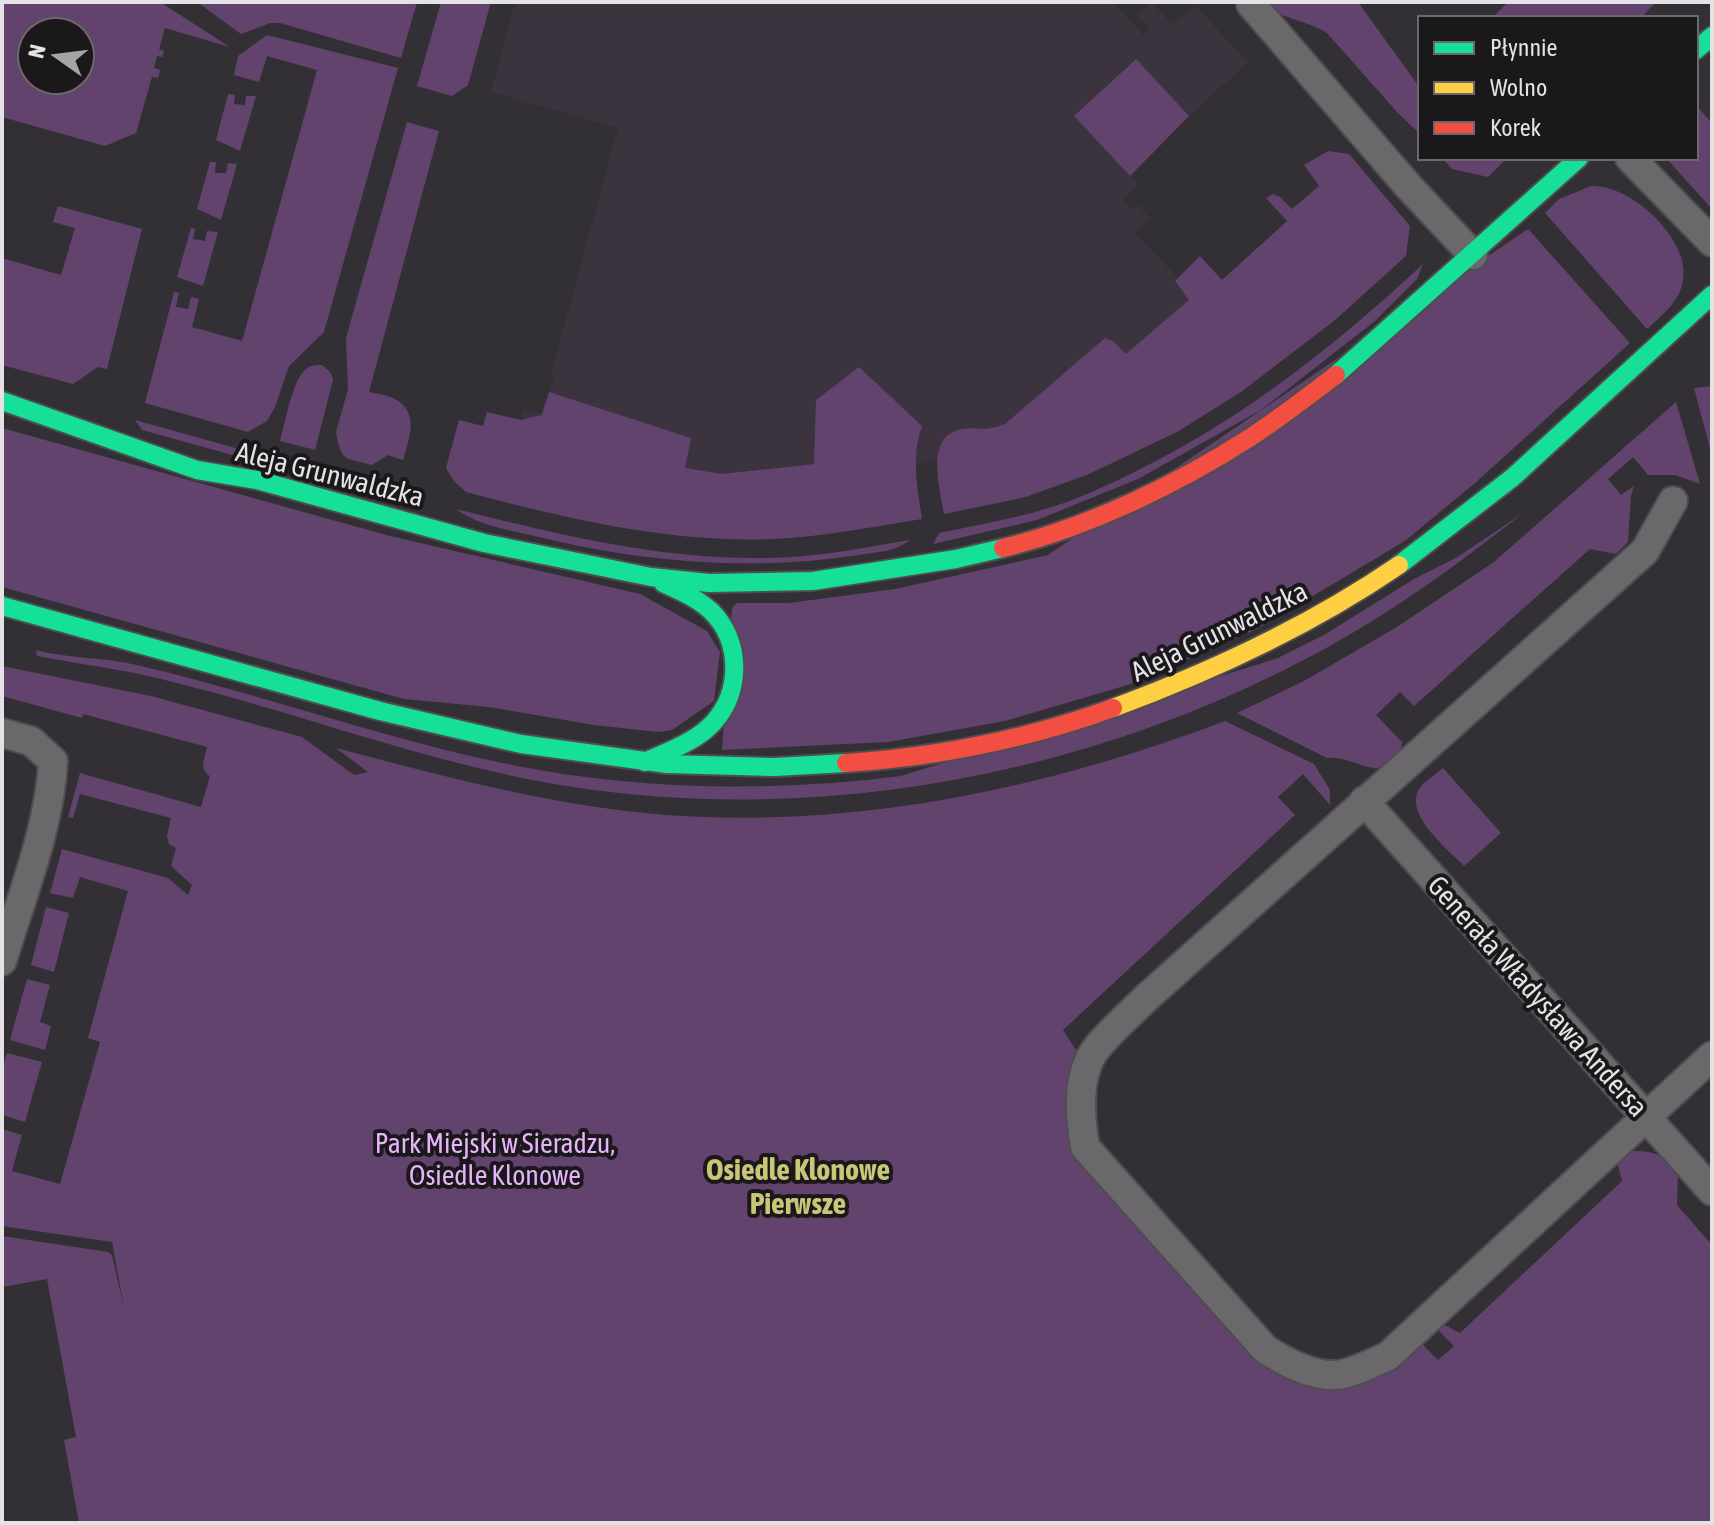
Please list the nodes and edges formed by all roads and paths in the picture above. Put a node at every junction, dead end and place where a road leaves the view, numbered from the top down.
1 (1251, 4) dead end
2 (1577, 160) edge
3 (1632, 160) edge
4 (1712, 242) edge
5 (1473, 255) junction
6 (1712, 295) edge
7 (2, 401) edge
8 (1673, 501) dead end
9 (651, 577) junction
10 (2, 606) edge
11 (2, 733) edge
12 (645, 762) junction
13 (1364, 801) junction
14 (2, 961) edge
15 (1712, 1056) edge
16 (1646, 1116) junction
17 (1712, 1191) edge

1 - 5 street
2 - 5 street, Aleja Grunwaldzka
3 - 4 street
5 - 9 street, Aleja Grunwaldzka
6 - 12 street, Aleja Grunwaldzka
7 - 9 street, Aleja Grunwaldzka
8 - 13 street
9 - 12 street, Aleja Grunwaldzka
10 - 12 street, Aleja Grunwaldzka
11 - 14 street
13 - 16 street, Generała Władysława Andersa
13 - 16 street
15 - 16 street
16 - 17 street, Generała Władysława Andersa

